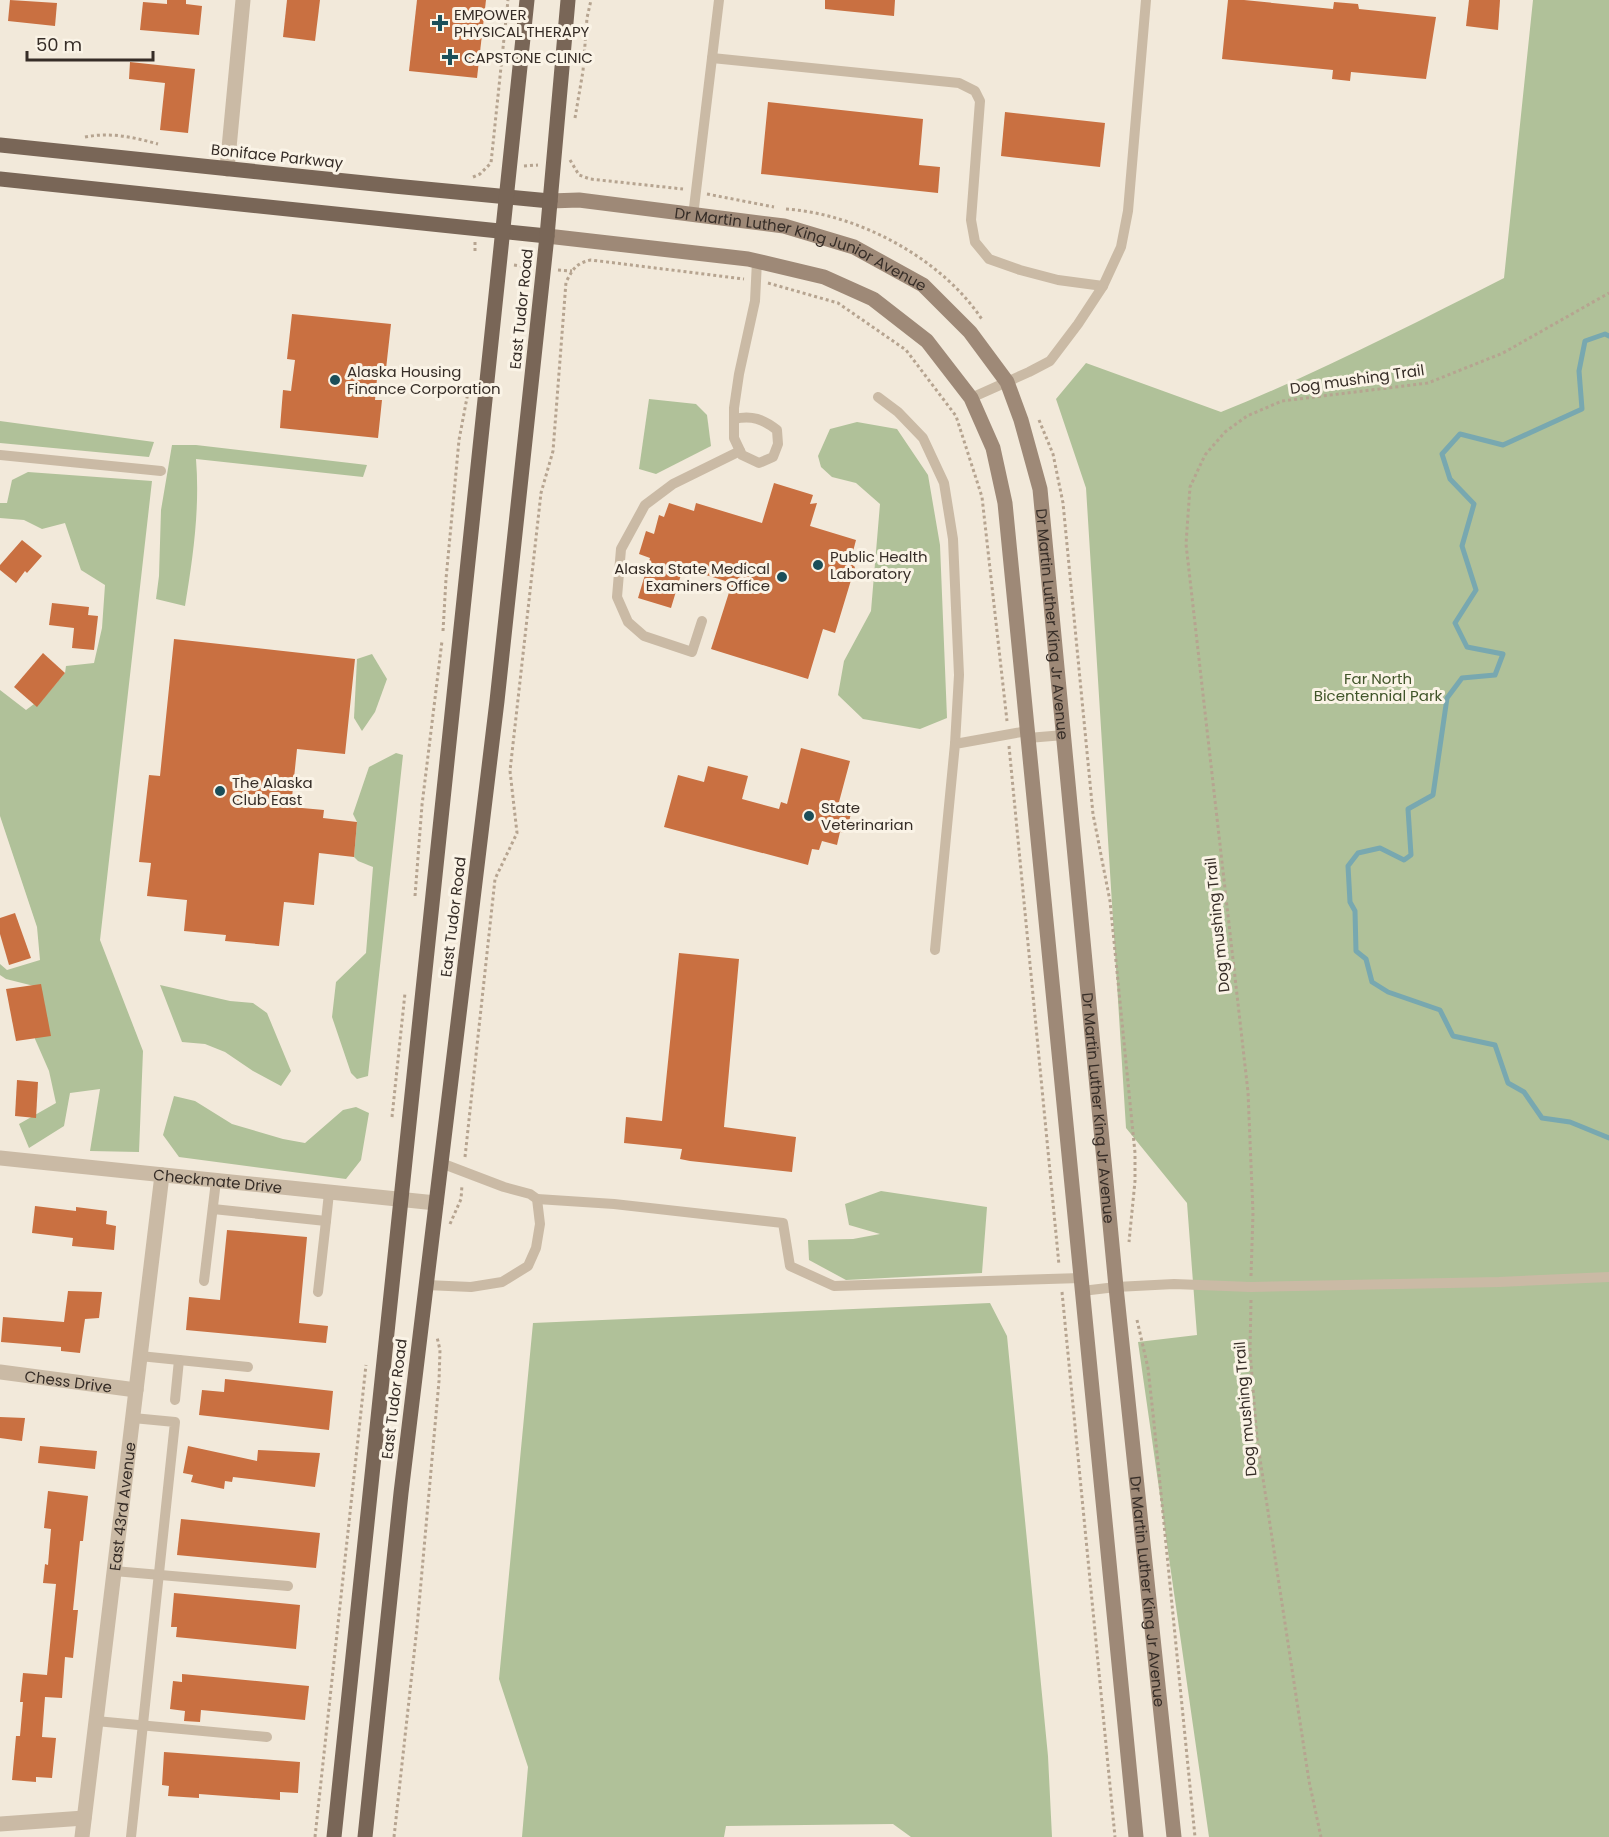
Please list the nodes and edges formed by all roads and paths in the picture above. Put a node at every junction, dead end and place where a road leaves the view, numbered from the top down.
1 (243, 0) edge
2 (508, 0) edge
3 (527, 0) edge
4 (568, 0) edge
5 (591, 0) edge
6 (718, 0) edge
7 (1146, 0) edge
8 (712, 58) junction
9 (574, 124) dead end
10 (0, 145) edge
11 (570, 154) dead end
12 (570, 162) junction
13 (554, 164) junction
14 (509, 167) junction
15 (227, 169) junction
16 (0, 179) edge
17 (506, 197) junction
18 (579, 200) junction
19 (550, 201) junction
20 (693, 216) junction
21 (503, 231) junction
22 (547, 236) junction
23 (757, 261) junction
24 (756, 281) junction
25 (1103, 286) junction
26 (1609, 293) edge
27 (1007, 382) junction
28 (469, 383) dead end
29 (878, 397) dead end
30 (971, 398) junction
31 (734, 419) junction
32 (740, 451) junction
33 (0, 454) edge
34 (161, 471) dead end
35 (702, 621) dead end
36 (1008, 734) junction
37 (1028, 735) junction
38 (1064, 735) junction
39 (955, 744) junction
40 (415, 902) dead end
41 (935, 950) dead end
42 (406, 982) dead end
43 (392, 1119) dead end
44 (0, 1158) edge
45 (441, 1163) junction
46 (463, 1171) junction
47 (162, 1175) junction
48 (216, 1181) junction
49 (329, 1192) junction
50 (537, 1199) junction
51 (402, 1200) junction
52 (436, 1203) junction
53 (213, 1209) junction
54 (326, 1221) junction
55 (450, 1226) dead end
56 (1609, 1277) edge
57 (1060, 1278) junction
58 (204, 1281) dead end
59 (1082, 1284) junction
60 (426, 1285) junction
61 (1116, 1287) junction
62 (1251, 1287) junction
63 (318, 1292) dead end
64 (438, 1329) dead end
65 (140, 1356) junction
66 (179, 1360) junction
67 (366, 1365) dead end
68 (248, 1367) dead end
69 (0, 1372) edge
70 (136, 1390) junction
71 (175, 1400) dead end
72 (133, 1418) junction
73 (114, 1571) junction
74 (159, 1575) junction
75 (288, 1586) dead end
76 (96, 1722) junction
77 (143, 1726) junction
78 (267, 1737) dead end
79 (84, 1818) junction
80 (0, 1824) edge
81 (82, 1837) edge
82 (131, 1837) edge
83 (315, 1837) edge
84 (334, 1837) edge
85 (365, 1837) edge
86 (394, 1837) edge
87 (1115, 1837) edge
88 (1136, 1837) edge
89 (1174, 1837) edge
90 (1321, 1837) edge

1 - 15 street
2 - 14 path
3 - 14 main road, East Tudor Road
4 - 13 main road, East Tudor Road
5 - 9 path
6 - 8 lane
7 - 25 lane
8 - 20 lane
8 - 25 lane
10 - 15 main road, Boniface Parkway
11 - 12 path
12 - 13 path
12 - 18 path
13 - 14 path
13 - 19 main road, East Tudor Road
14 - 17 main road, East Tudor Road
15 - 17 main road, Boniface Parkway
16 - 21 main road
17 - 19 main road, Boniface Parkway
17 - 21 main road, East Tudor Road
18 - 19 street, Dr Martin Luther King Junior Avenue
18 - 20 street, Dr Martin Luther King Junior Avenue
19 - 22 main road, East Tudor Road
20 - 27 street, Dr Martin Luther King Junior Avenue
21 - 22 main road
21 - 51 main road, East Tudor Road
22 - 23 street, Dr Martin Luther King Junior Avenue
22 - 45 main road, East Tudor Road
23 - 24 lane
23 - 30 street, Dr Martin Luther King Junior Avenue
24 - 31 lane
24 - 36 path
24 - 46 path
25 - 27 lane
26 - 62 path, Dog mushing Trail
27 - 30 lane
27 - 38 street, Dr Martin Luther King Jr Avenue
28 - 40 path
29 - 39 lane
30 - 37 street
31 - 32 lane
31 - 32 lane
32 - 35 lane
33 - 34 lane
36 - 37 lane
36 - 39 lane
36 - 57 path
37 - 38 lane
37 - 59 street
38 - 61 street, Dr Martin Luther King Jr Avenue
39 - 41 lane
42 - 43 path
44 - 47 street, Checkmate Drive
45 - 46 lane
45 - 52 main road, East Tudor Road
46 - 50 lane
46 - 55 path
47 - 48 street, Checkmate Drive
47 - 65 street, East 43rd Avenue
48 - 49 street, Checkmate Drive
48 - 53 lane
49 - 51 street, Checkmate Drive
49 - 54 lane
50 - 57 lane
50 - 60 lane
51 - 52 street, Checkmate Drive
51 - 84 main road, East Tudor Road
52 - 60 main road, East Tudor Road
53 - 54 lane
53 - 58 lane
54 - 63 lane
56 - 62 lane
57 - 59 lane
57 - 87 path
59 - 61 lane
59 - 88 street
60 - 85 main road, East Tudor Road
61 - 62 lane
61 - 89 street, Dr Martin Luther King Jr Avenue
62 - 90 path, Dog mushing Trail
64 - 86 path
65 - 66 lane
65 - 70 street, East 43rd Avenue
66 - 68 lane
66 - 71 lane
67 - 83 path
69 - 70 street, Chess Drive
70 - 72 street, East 43rd Avenue
72 - 73 street, East 43rd Avenue
72 - 74 lane
73 - 74 lane
73 - 76 street, East 43rd Avenue
74 - 75 lane
74 - 77 lane
76 - 77 lane
76 - 79 street, East 43rd Avenue
77 - 78 lane
77 - 82 lane
79 - 80 street
79 - 81 street, East 43rd Avenue

